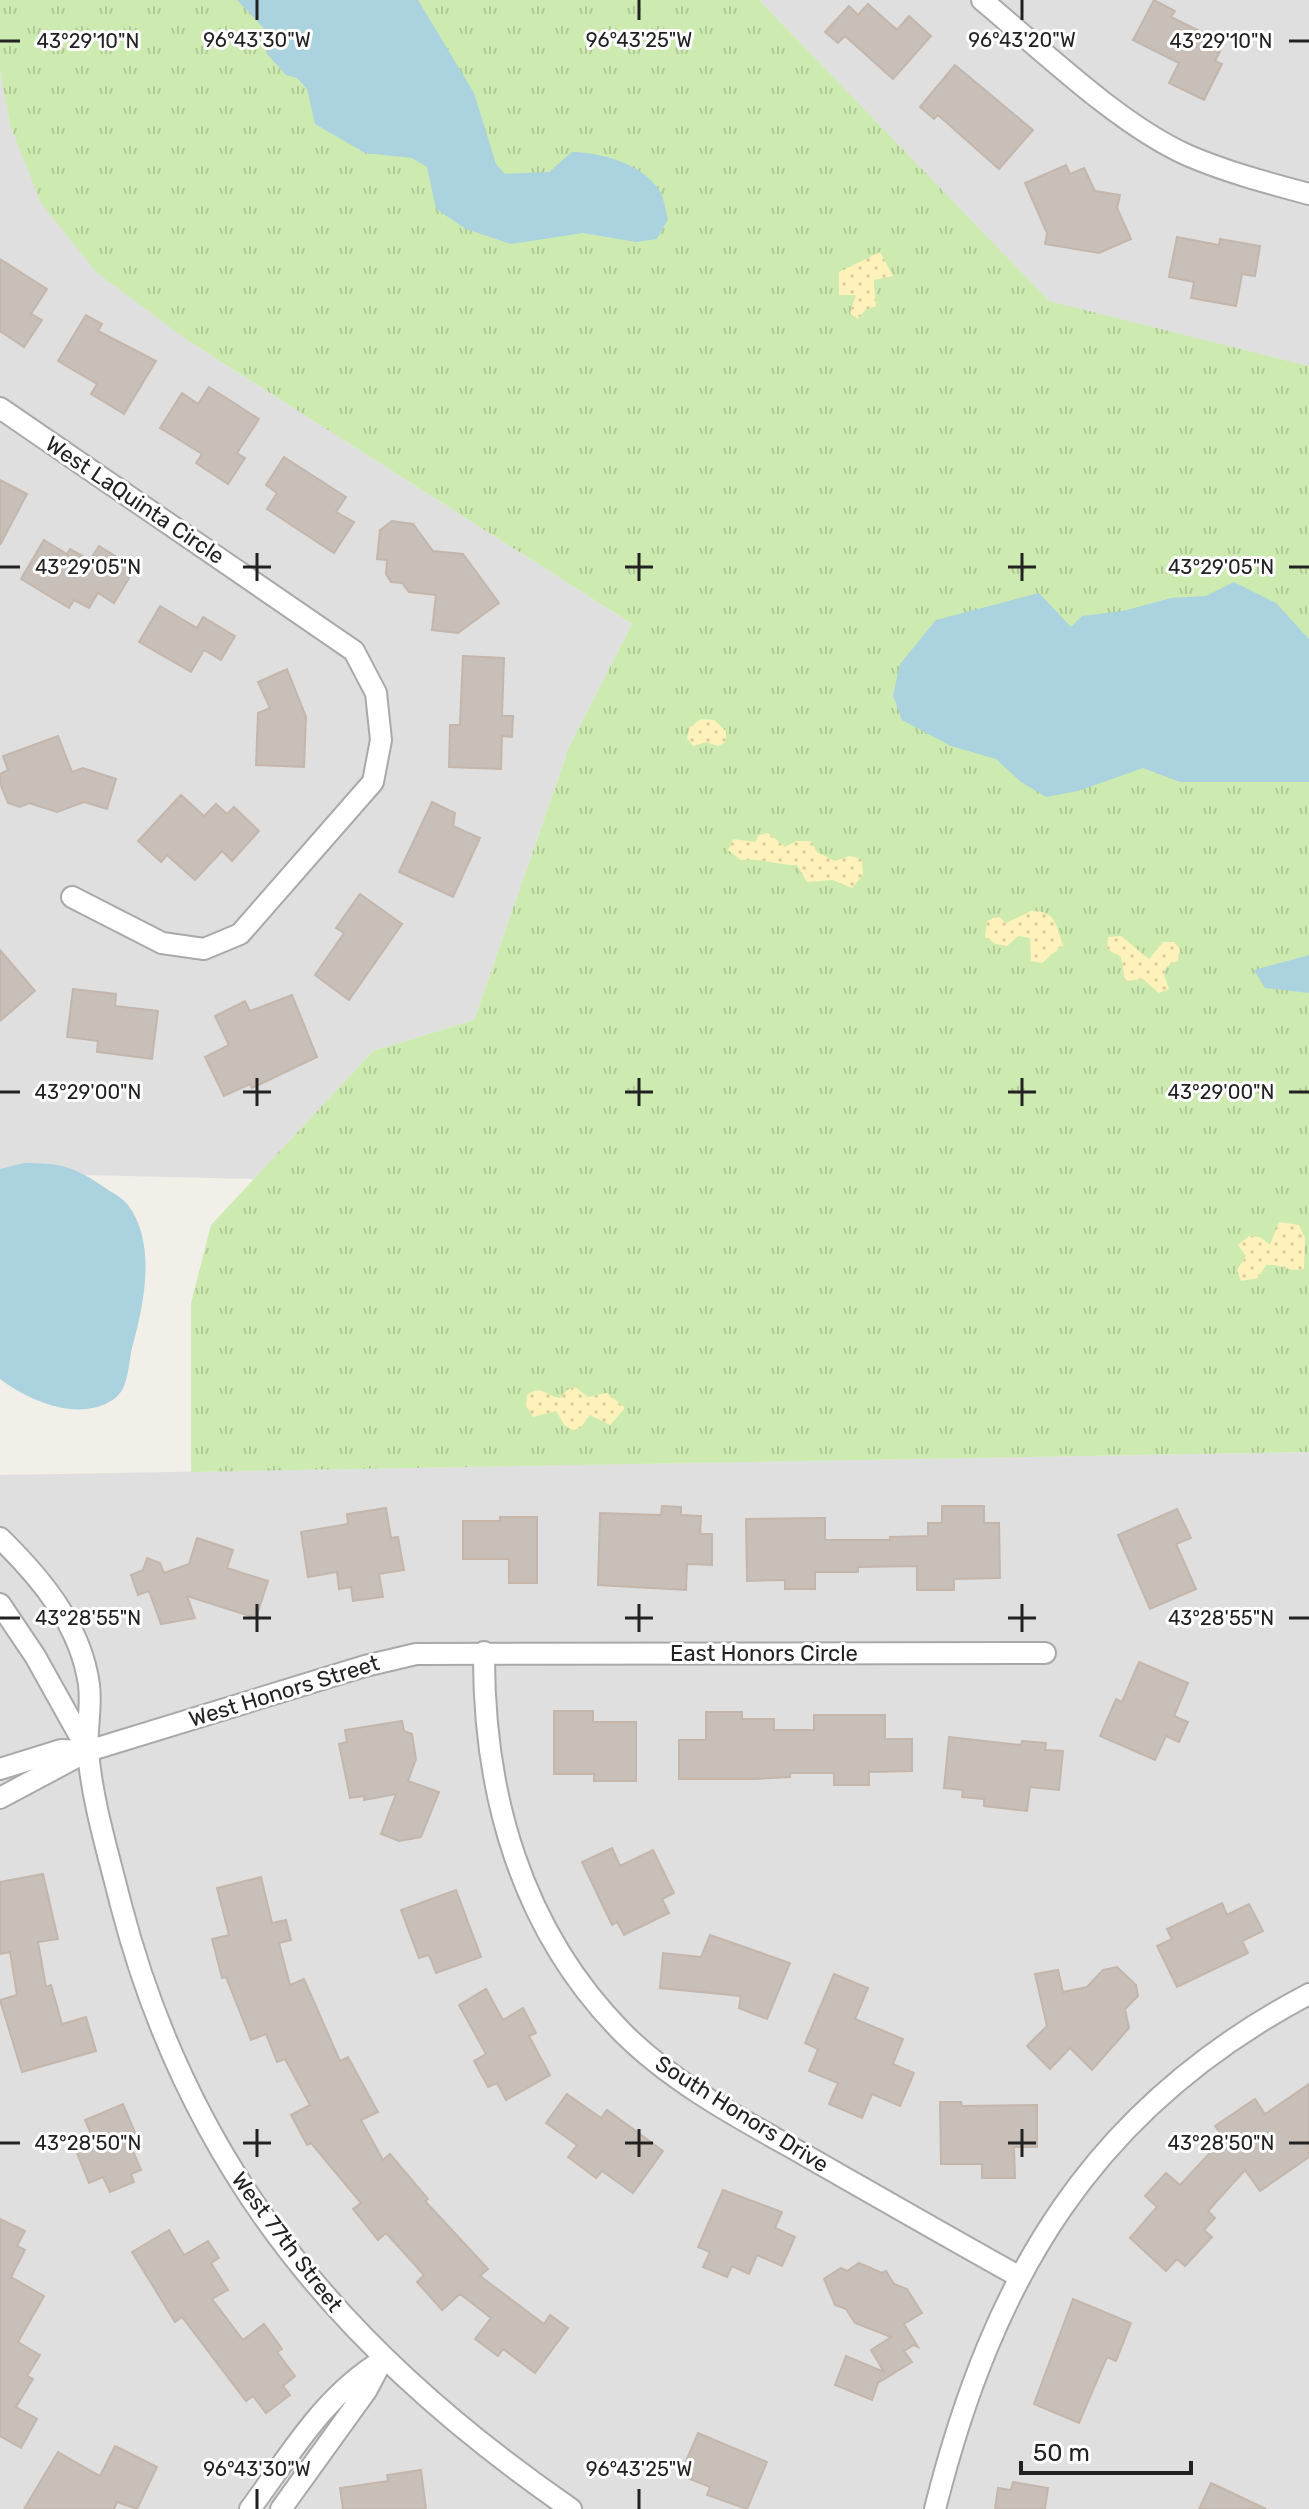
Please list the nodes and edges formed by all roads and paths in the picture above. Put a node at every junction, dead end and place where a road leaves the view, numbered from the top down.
1 (982, 0) edge
2 (1309, 194) edge
3 (0, 408) edge
4 (72, 897) dead end
5 (0, 1538) edge
6 (0, 1604) edge
7 (484, 1652) junction
8 (1045, 1653) dead end
9 (88, 1751) junction
10 (0, 1769) edge
11 (0, 1798) edge
12 (1309, 1994) edge
13 (1018, 2276) junction
14 (383, 2360) junction
15 (250, 2509) edge
16 (281, 2509) edge
17 (571, 2509) edge
18 (935, 2509) edge

1 - 2 street
3 - 4 street, West LaQuinta Circle
5 - 9 street, West 77th Street
6 - 9 street, West 77th Street
7 - 8 street, East Honors Circle
7 - 9 street, West Honors Street
7 - 13 street, South Honors Drive
9 - 10 street
9 - 11 street
9 - 14 street, West 77th Street
12 - 13 street
13 - 18 street
14 - 15 street
14 - 16 street
14 - 17 street, West 77th Street

